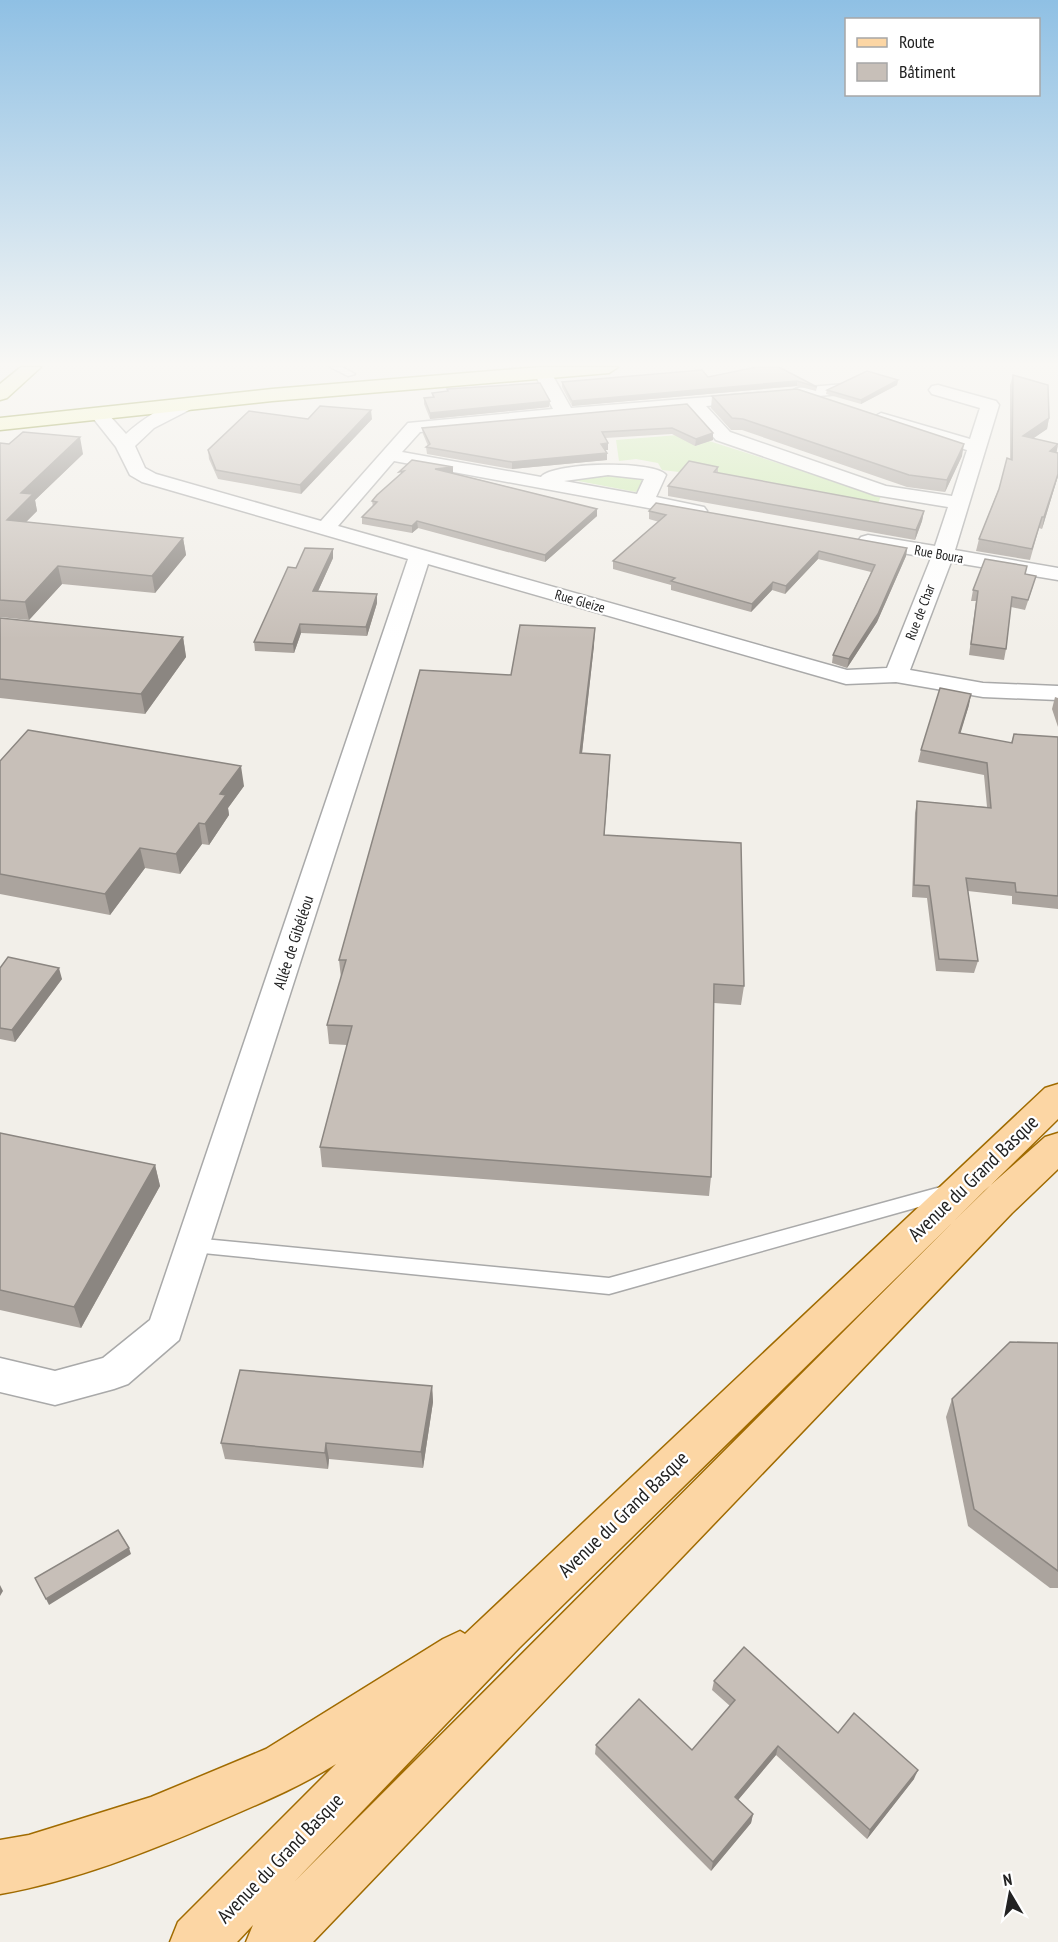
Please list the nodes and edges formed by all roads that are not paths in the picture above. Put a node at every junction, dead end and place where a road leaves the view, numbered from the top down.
1 (131, 458) edge
2 (388, 458) edge
3 (404, 458) edge
4 (787, 458) edge
5 (974, 458) edge
6 (524, 481) junction
7 (644, 501) junction
8 (958, 503) junction
9 (712, 513) edge
10 (326, 528) junction
11 (850, 538) edge
12 (420, 555) junction
13 (942, 555) junction
14 (1058, 574) edge
15 (896, 675) junction
16 (1058, 693) edge
17 (1058, 1096) edge
18 (1058, 1147) edge
19 (962, 1188) junction
20 (193, 1245) junction
21 (0, 1375) edge
22 (502, 1630) junction
23 (0, 1867) edge
24 (198, 1942) edge
25 (274, 1942) edge

1 - 10 street, Rue Gleize
2 - 10 street
3 - 6 street
4 - 8 street
5 - 8 street, Rue de Char
6 - 7 street
6 - 7 street
7 - 9 street
8 - 13 street, Rue de Char
10 - 12 street, Rue Gleize
11 - 13 street, Rue Boura
12 - 15 street, Rue Gleize
12 - 20 street, Allée de Gibéléou
13 - 14 street, Rue Boura
13 - 15 street, Rue de Char
15 - 16 street, Rue Gleize
17 - 19 main road, Avenue du Grand Basque
18 - 25 main road, Avenue du Grand Basque
19 - 20 lane
19 - 22 main road, Avenue du Grand Basque
20 - 21 street, Allée de Gibéléou
22 - 23 main road
22 - 24 main road, Avenue du Grand Basque

